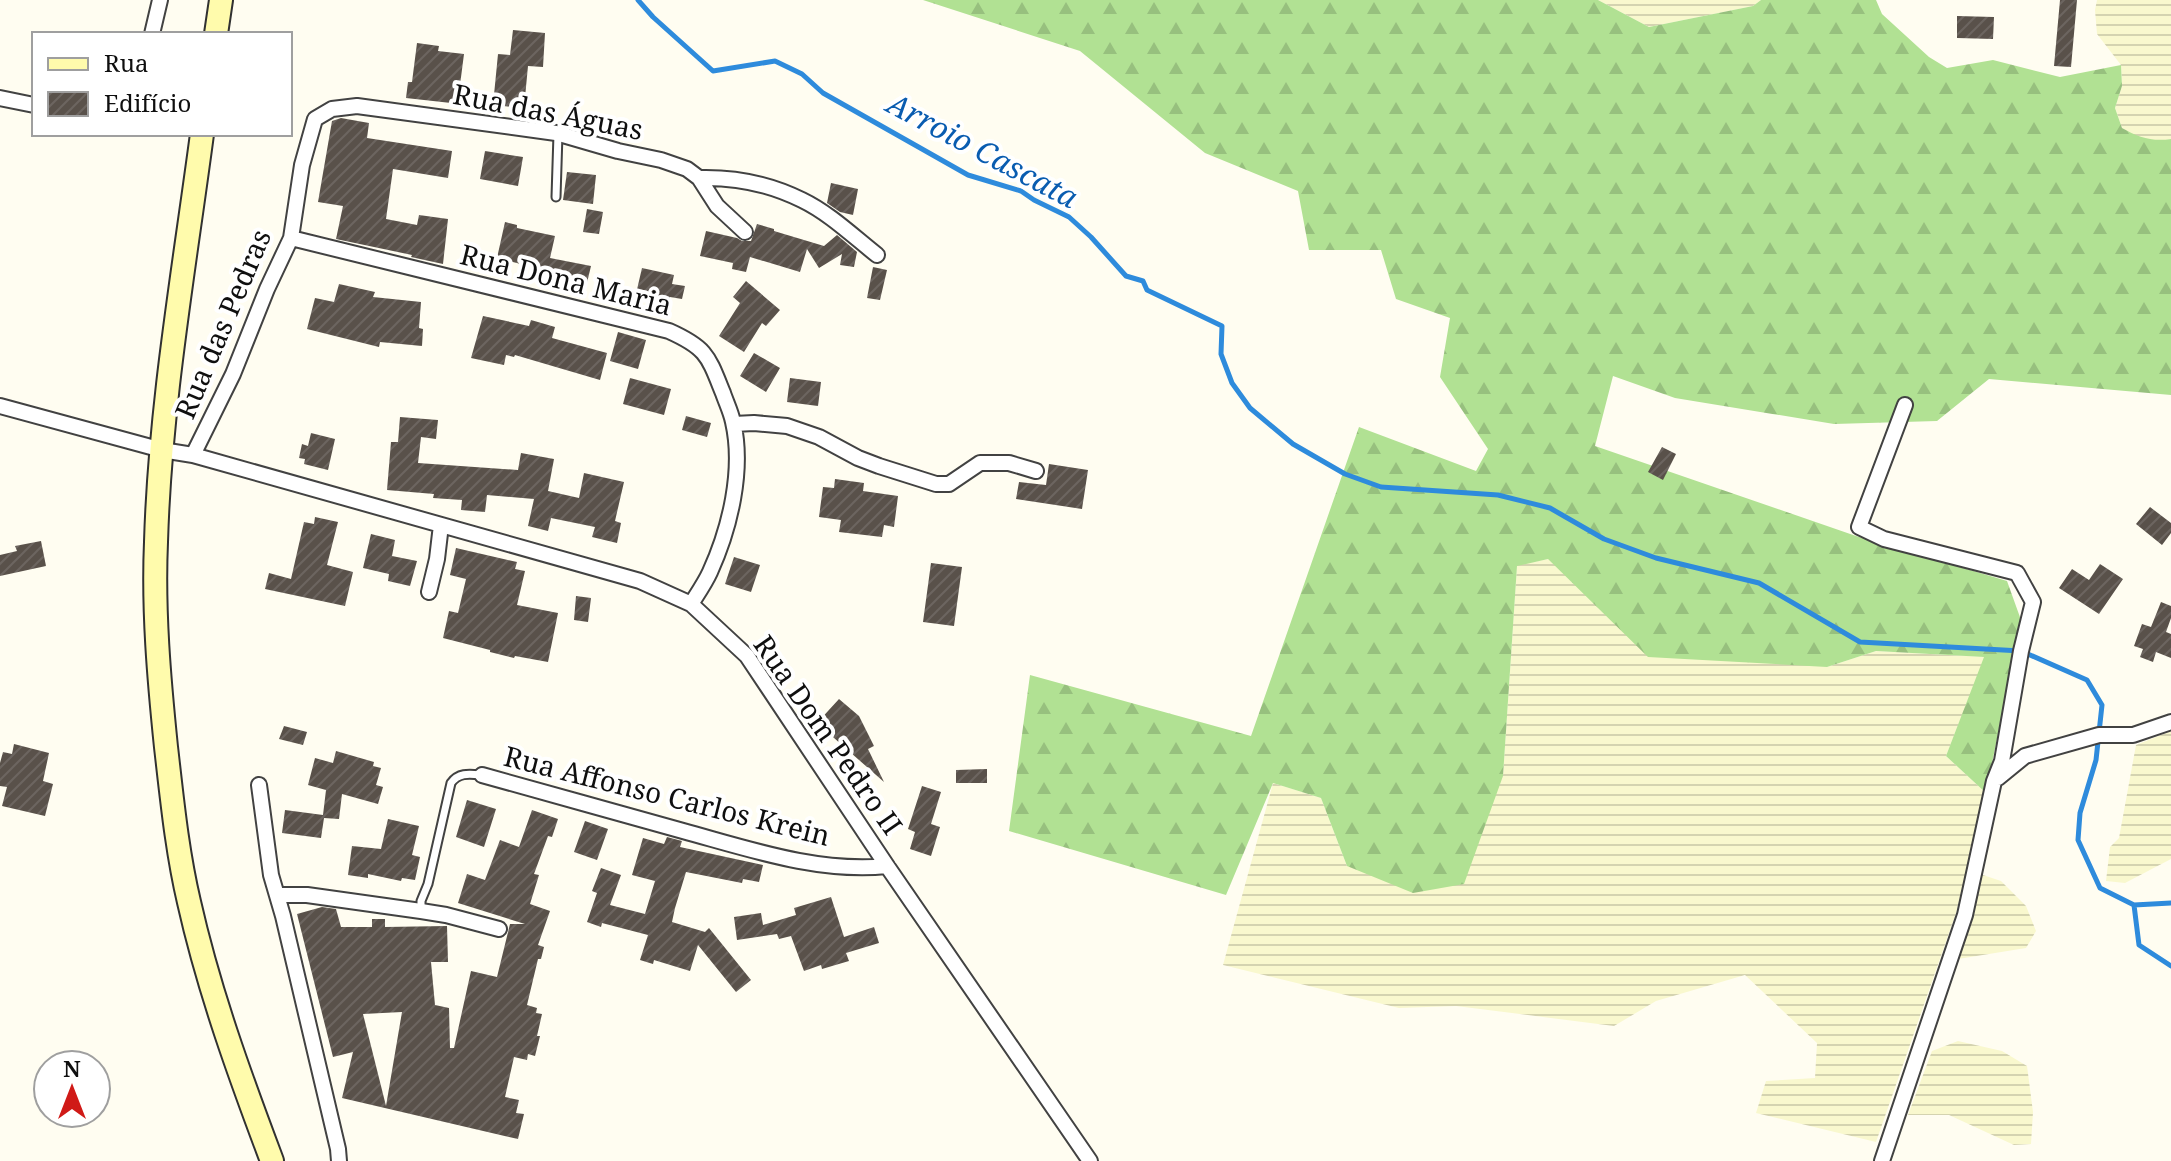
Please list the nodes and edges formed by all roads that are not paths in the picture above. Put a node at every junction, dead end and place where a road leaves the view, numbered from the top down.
1 (160, 0) edge
2 (221, 0) edge
3 (152, 32) edge
4 (216, 32) edge
5 (0, 98) edge
6 (32, 105) edge
7 (315, 119) joint
8 (558, 134) junction
9 (202, 136) edge
10 (699, 178) junction
11 (556, 197) dead end
12 (745, 232) dead end
13 (291, 238) junction
14 (877, 255) dead end
15 (1905, 405) dead end
16 (0, 406) edge
17 (734, 424) junction
18 (162, 450) junction
19 (193, 455) junction
20 (1036, 471) dead end
21 (441, 525) junction
22 (429, 592) dead end
23 (691, 604) junction
24 (2171, 722) edge
25 (482, 775) joint
26 (1994, 781) junction
27 (259, 785) dead end
28 (887, 866) junction
29 (278, 895) junction
30 (421, 911) junction
31 (499, 929) dead end
32 (272, 1161) edge
33 (339, 1161) edge
34 (1090, 1161) edge
35 (1882, 1161) edge

1 - 3 street
2 - 4 main road
5 - 6 street
7 - 8 street, Rua das Águas
7 - 13 street, Rua das Pedras
8 - 10 street, Rua das Águas
8 - 11 lane
9 - 18 main road
10 - 12 street, Rua das Águas
10 - 14 street
13 - 17 street, Rua Dona Maria
13 - 19 street, Rua das Pedras
15 - 26 street
16 - 18 street, Rua Dom Pedro II
17 - 20 street
17 - 23 street, Rua Dona Maria
18 - 19 street, Rua Dom Pedro II
18 - 32 main road
19 - 21 street, Rua Dom Pedro II
21 - 22 street
21 - 23 street, Rua Dom Pedro II
23 - 28 street, Rua Dom Pedro II
24 - 26 street
25 - 28 street, Rua Affonso Carlos Krein
25 - 30 lane
26 - 35 street
27 - 29 street
28 - 34 street, Rua Dom Pedro II
29 - 30 street
29 - 33 street
30 - 31 street

